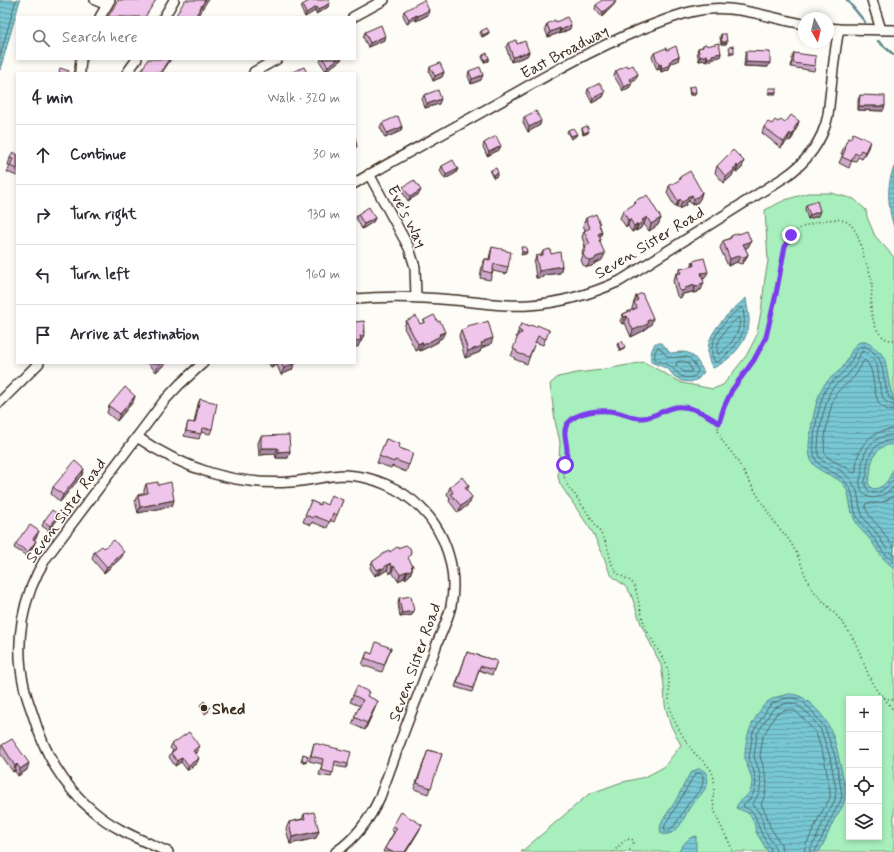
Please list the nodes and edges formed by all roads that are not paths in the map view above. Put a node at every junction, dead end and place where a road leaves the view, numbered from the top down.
1 (95, 0) edge
2 (174, 0) edge
3 (384, 0) edge
4 (872, 0) edge
5 (108, 2) edge
6 (101, 16) edge
7 (165, 16) edge
8 (355, 16) edge
9 (798, 23) edge
10 (834, 29) edge
11 (838, 29) junction
12 (881, 30) junction
13 (894, 30) edge
14 (82, 60) edge
15 (136, 60) edge
16 (275, 60) edge
17 (80, 72) edge
18 (128, 72) edge
19 (254, 72) dead end
20 (369, 174) junction
21 (356, 182) edge
22 (416, 297) junction
23 (356, 299) edge
24 (38, 364) edge
25 (202, 364) edge
26 (0, 402) edge
27 (137, 437) junction
28 (168, 852) edge
29 (336, 852) edge

1 - 5 street
2 - 7 street
3 - 8 street
4 - 12 street
5 - 6 street
9 - 20 street, East Broadway
10 - 11 street
11 - 12 street
11 - 22 street, Seven Sister Road
12 - 13 street
14 - 17 street
15 - 18 street
16 - 19 street
20 - 21 street, East Broadway
20 - 22 street, Eve's Way
22 - 23 street, Seven Sister Road
24 - 26 street
25 - 27 street, Seven Sister Road
27 - 28 street, Seven Sister Road
27 - 29 street, Seven Sister Road

